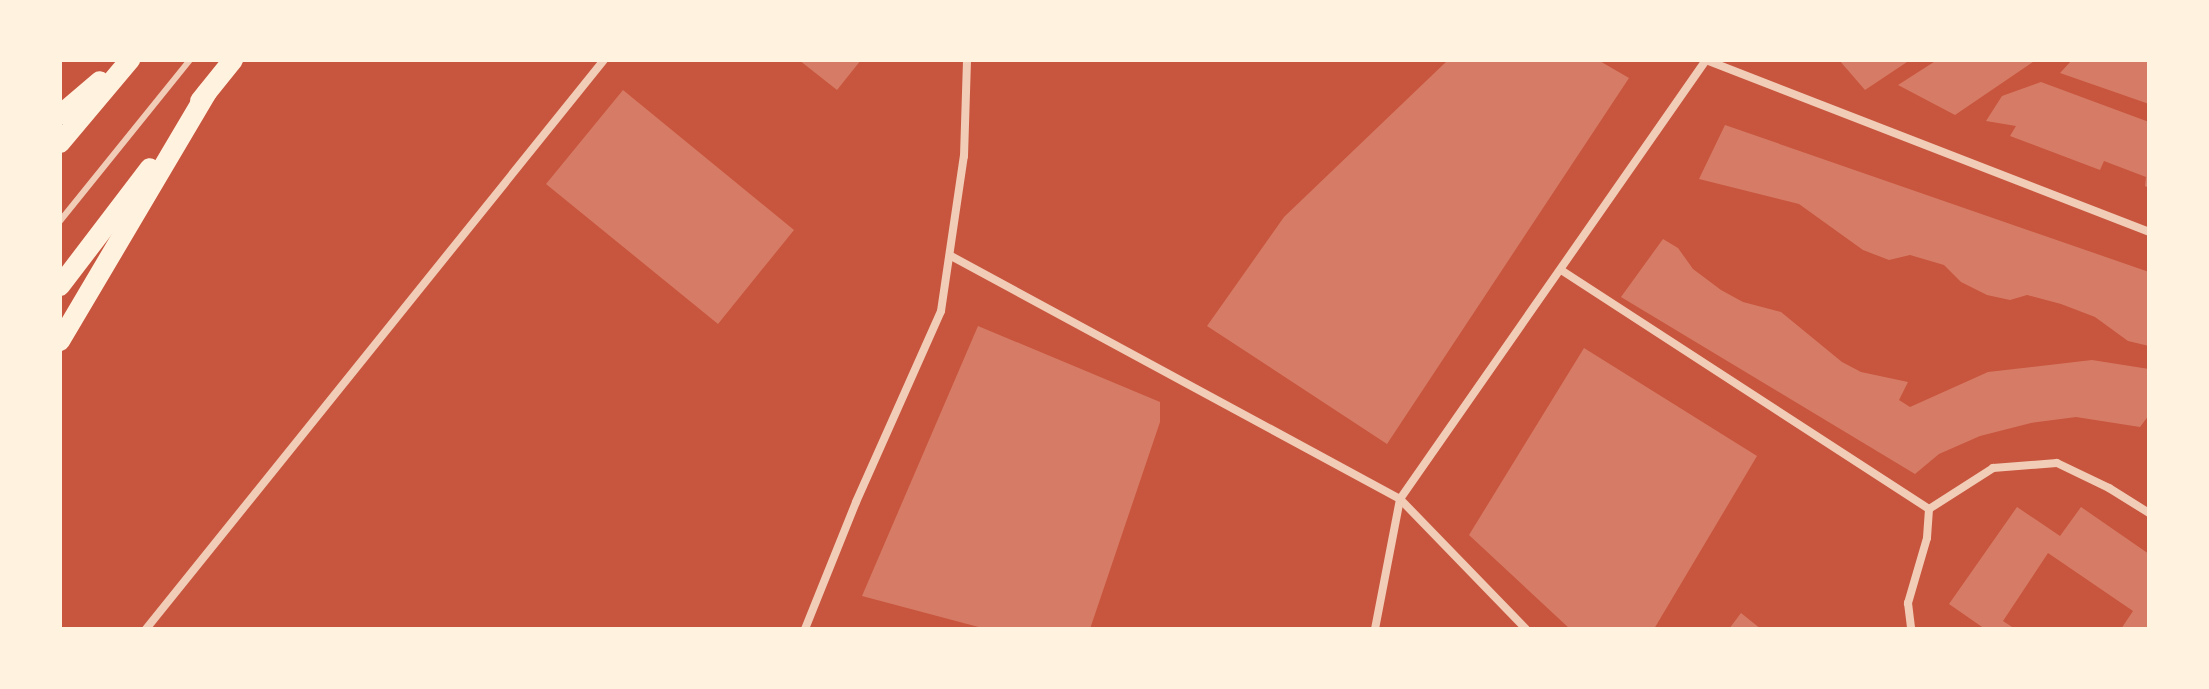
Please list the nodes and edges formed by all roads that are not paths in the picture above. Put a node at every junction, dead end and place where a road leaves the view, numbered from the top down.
1 (127, 60) edge
2 (190, 60) edge
3 (233, 60) edge
4 (604, 60) edge
5 (967, 60) edge
6 (1706, 60) edge
7 (207, 92) junction
8 (60, 115) edge
9 (60, 143) edge
10 (60, 221) edge
11 (2149, 232) edge
12 (951, 256) junction
13 (1561, 270) junction
14 (60, 286) edge
15 (60, 341) edge
16 (1400, 499) junction
17 (1929, 509) junction
18 (2149, 513) edge
19 (146, 629) edge
20 (805, 629) edge
21 (1375, 629) edge
22 (1526, 629) edge
23 (1911, 629) edge

1 - 8 main road
1 - 9 main road
2 - 10 lane
3 - 7 main road
4 - 19 street
5 - 12 street
6 - 11 street
6 - 13 street
7 - 14 main road
7 - 15 main road
12 - 16 street
12 - 20 street
13 - 16 street
13 - 17 street
16 - 21 street
16 - 22 street
17 - 18 street
17 - 23 street

